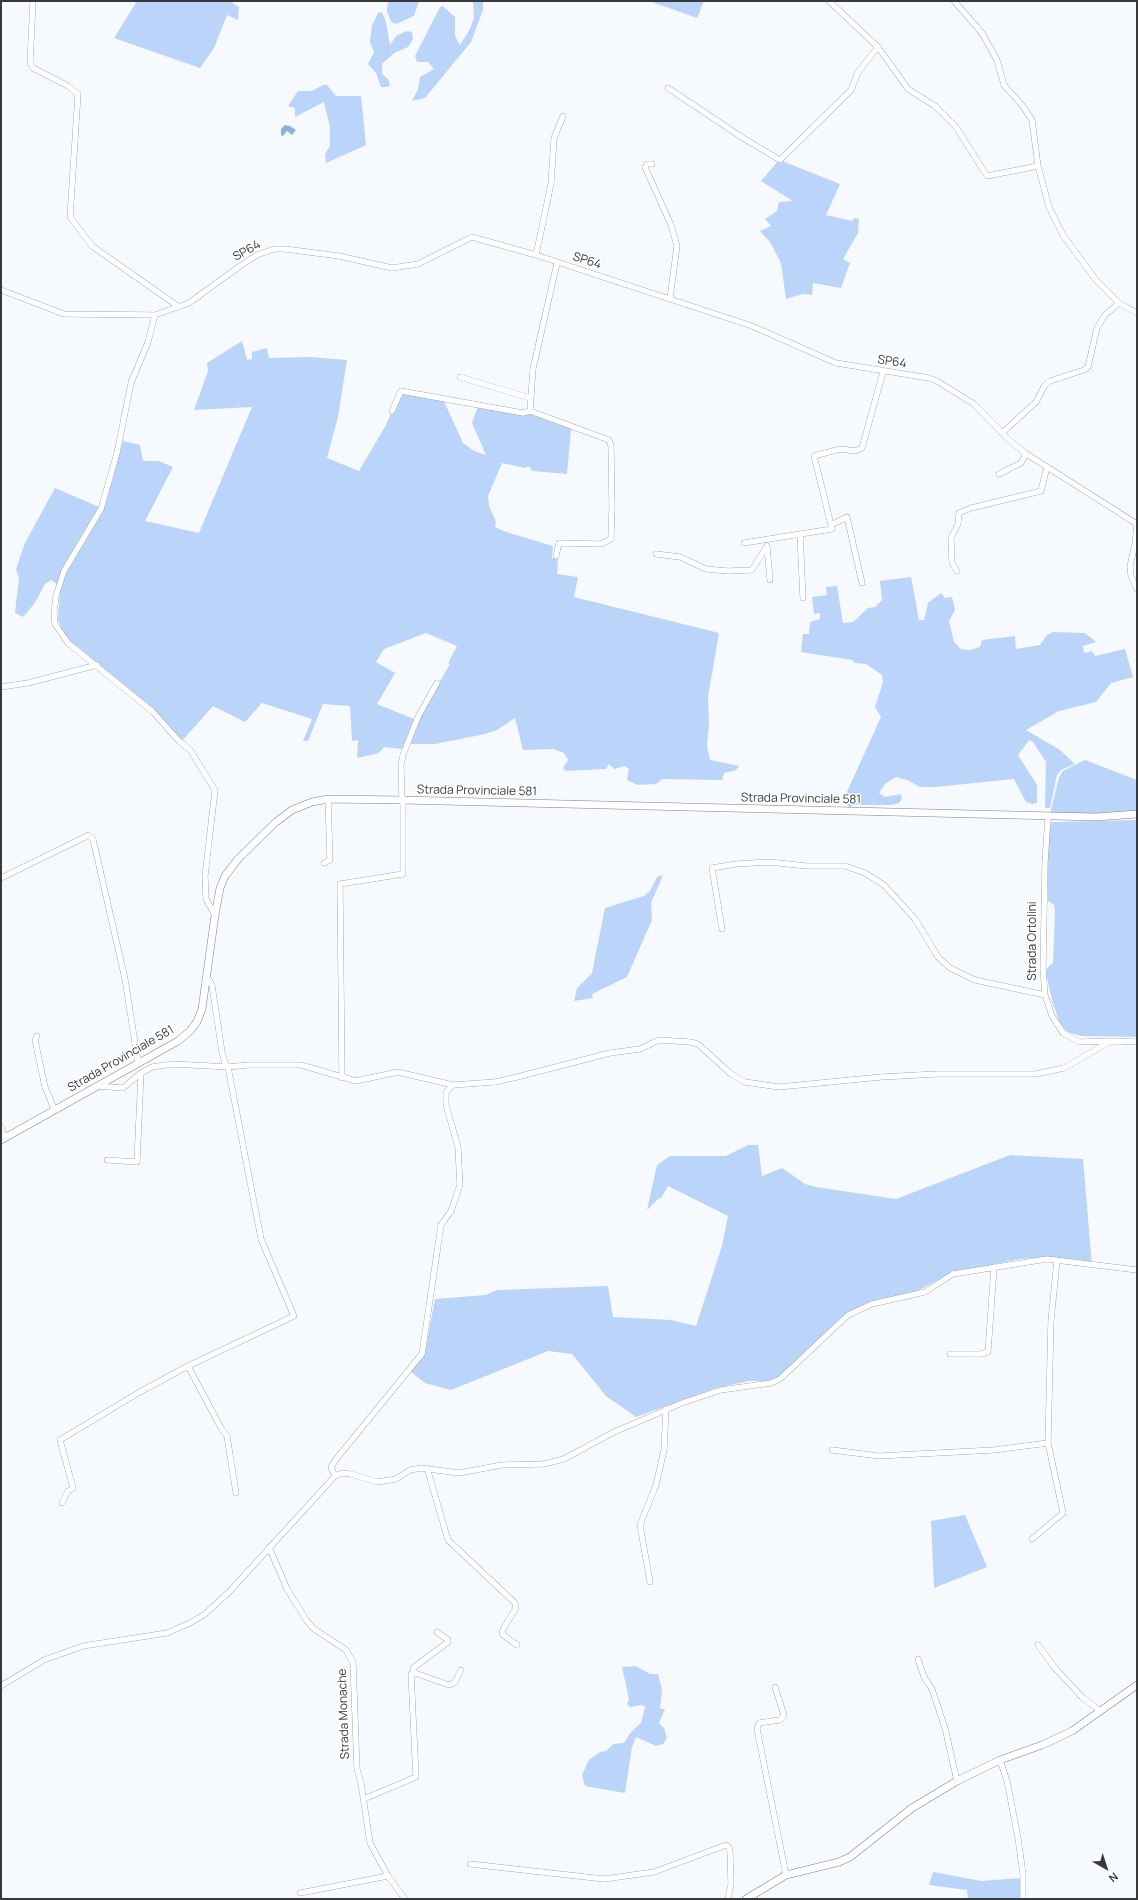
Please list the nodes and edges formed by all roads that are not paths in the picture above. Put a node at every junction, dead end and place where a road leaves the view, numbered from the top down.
1 (32, 1) edge
2 (829, 1) edge
3 (954, 1) edge
4 (878, 47) junction
5 (668, 88) dead end
6 (563, 116) dead end
7 (652, 164) dead end
8 (1038, 166) junction
9 (536, 255) junction
10 (557, 263) junction
11 (1, 290) edge
12 (670, 298) junction
13 (1119, 303) junction
14 (179, 308) junction
15 (1137, 313) edge
16 (155, 315) junction
17 (883, 372) junction
18 (460, 376) dead end
19 (530, 398) junction
20 (392, 411) dead end
21 (530, 411) junction
22 (1002, 433) junction
23 (1026, 454) junction
24 (1047, 467) junction
25 (999, 474) dead end
26 (1137, 524) edge
27 (831, 525) junction
28 (800, 534) junction
29 (766, 539) junction
30 (744, 543) dead end
31 (767, 546) junction
32 (656, 554) dead end
33 (556, 556) dead end
34 (957, 571) dead end
35 (770, 580) dead end
36 (862, 583) dead end
37 (1137, 589) edge
38 (803, 598) dead end
39 (97, 665) junction
40 (437, 683) dead end
41 (1, 687) edge
42 (328, 799) junction
43 (402, 800) junction
44 (1137, 814) edge
45 (1048, 816) junction
46 (324, 863) dead end
47 (1, 878) edge
48 (216, 915) junction
49 (722, 929) dead end
50 (208, 978) junction
51 (1045, 995) junction
52 (37, 1036) dead end
53 (1108, 1042) junction
54 (1137, 1042) edge
55 (138, 1062) junction
56 (228, 1067) junction
57 (140, 1073) junction
58 (342, 1078) junction
59 (453, 1085) junction
60 (97, 1086) junction
61 (54, 1109) junction
62 (1, 1127) edge
63 (3, 1139) edge
64 (107, 1160) dead end
65 (1057, 1260) junction
66 (994, 1267) junction
67 (1137, 1270) edge
68 (950, 1354) dead end
69 (188, 1366) junction
70 (666, 1408) junction
71 (1048, 1443) junction
72 (832, 1450) dead end
73 (427, 1468) junction
74 (335, 1476) junction
75 (236, 1493) dead end
76 (62, 1503) dead end
77 (1032, 1539) dead end
78 (269, 1547) junction
79 (650, 1582) dead end
80 (436, 1632) dead end
81 (517, 1645) dead end
82 (1038, 1645) dead end
83 (918, 1659) dead end
84 (461, 1670) dead end
85 (413, 1673) junction
86 (1137, 1685) edge
87 (1, 1686) edge
88 (775, 1687) dead end
89 (1100, 1712) junction
90 (1000, 1760) junction
91 (957, 1781) junction
92 (364, 1799) junction
93 (470, 1864) dead end
94 (786, 1875) junction
95 (388, 1876) junction
96 (300, 1893) dead end
97 (405, 1899) edge
98 (728, 1899) edge
99 (746, 1899) edge
100 (1023, 1899) edge

1 - 14 street
2 - 4 street
3 - 8 street
4 - 5 street
4 - 8 street
6 - 9 street
7 - 12 street
8 - 13 street
9 - 10 street, SP64 / SP64
9 - 14 street, SP64 / SP64
10 - 12 street, SP64 / SP64
10 - 19 street
11 - 16 street, SP64 / SP64
12 - 17 street, SP64 / SP64
13 - 15 street
13 - 22 street
14 - 16 street, SP64 / SP64
16 - 39 street
17 - 22 street, SP64 / SP64
17 - 27 street
18 - 19 street
19 - 21 street
20 - 21 street
21 - 33 street
22 - 23 street, SP64 / SP64
23 - 24 street, SP64 / SP64
23 - 25 street
24 - 26 street, SP64 / SP64
24 - 34 street
26 - 37 street
27 - 28 street
27 - 36 street
28 - 29 street
28 - 38 street
29 - 30 street
29 - 31 street
31 - 32 street
31 - 35 street
39 - 41 street
39 - 48 street
40 - 43 street
42 - 43 main road, Strada Provinciale 581
42 - 46 street
42 - 48 main road, Strada Provinciale 581
43 - 45 main road, Strada Provinciale 581
43 - 58 street
44 - 45 main road, Strada Provinciale 581
45 - 51 street, Strada Ortolini
47 - 55 street
48 - 50 main road, Strada Provinciale 581
49 - 51 street
50 - 55 main road, Strada Provinciale 581
50 - 56 street
51 - 53 street, Strada Ortolini
52 - 61 street
53 - 54 street, Strada Ortolini
53 - 59 street
55 - 60 main road, Strada Provinciale 581
56 - 57 street
56 - 58 street
56 - 69 street
57 - 60 street
57 - 64 street
58 - 59 street
59 - 74 street
60 - 61 main road, Strada Provinciale 581
61 - 63 main road, Strada Provinciale 581
62 - 63 street
65 - 66 street
65 - 67 street
65 - 71 street
66 - 68 street
66 - 70 street
69 - 75 street
69 - 76 street
70 - 73 street
70 - 79 street
71 - 72 street
71 - 77 street
73 - 74 street
73 - 81 street
74 - 78 street
78 - 87 street
78 - 92 street, Strada Monache
80 - 85 street
82 - 89 street
83 - 91 street
84 - 85 street
85 - 92 street
86 - 89 main road
88 - 94 street
89 - 90 main road
90 - 91 main road
90 - 100 street
91 - 94 main road
92 - 95 street, Strada Monache
93 - 98 street
94 - 99 main road
95 - 96 street
95 - 97 street, Strada Monache

